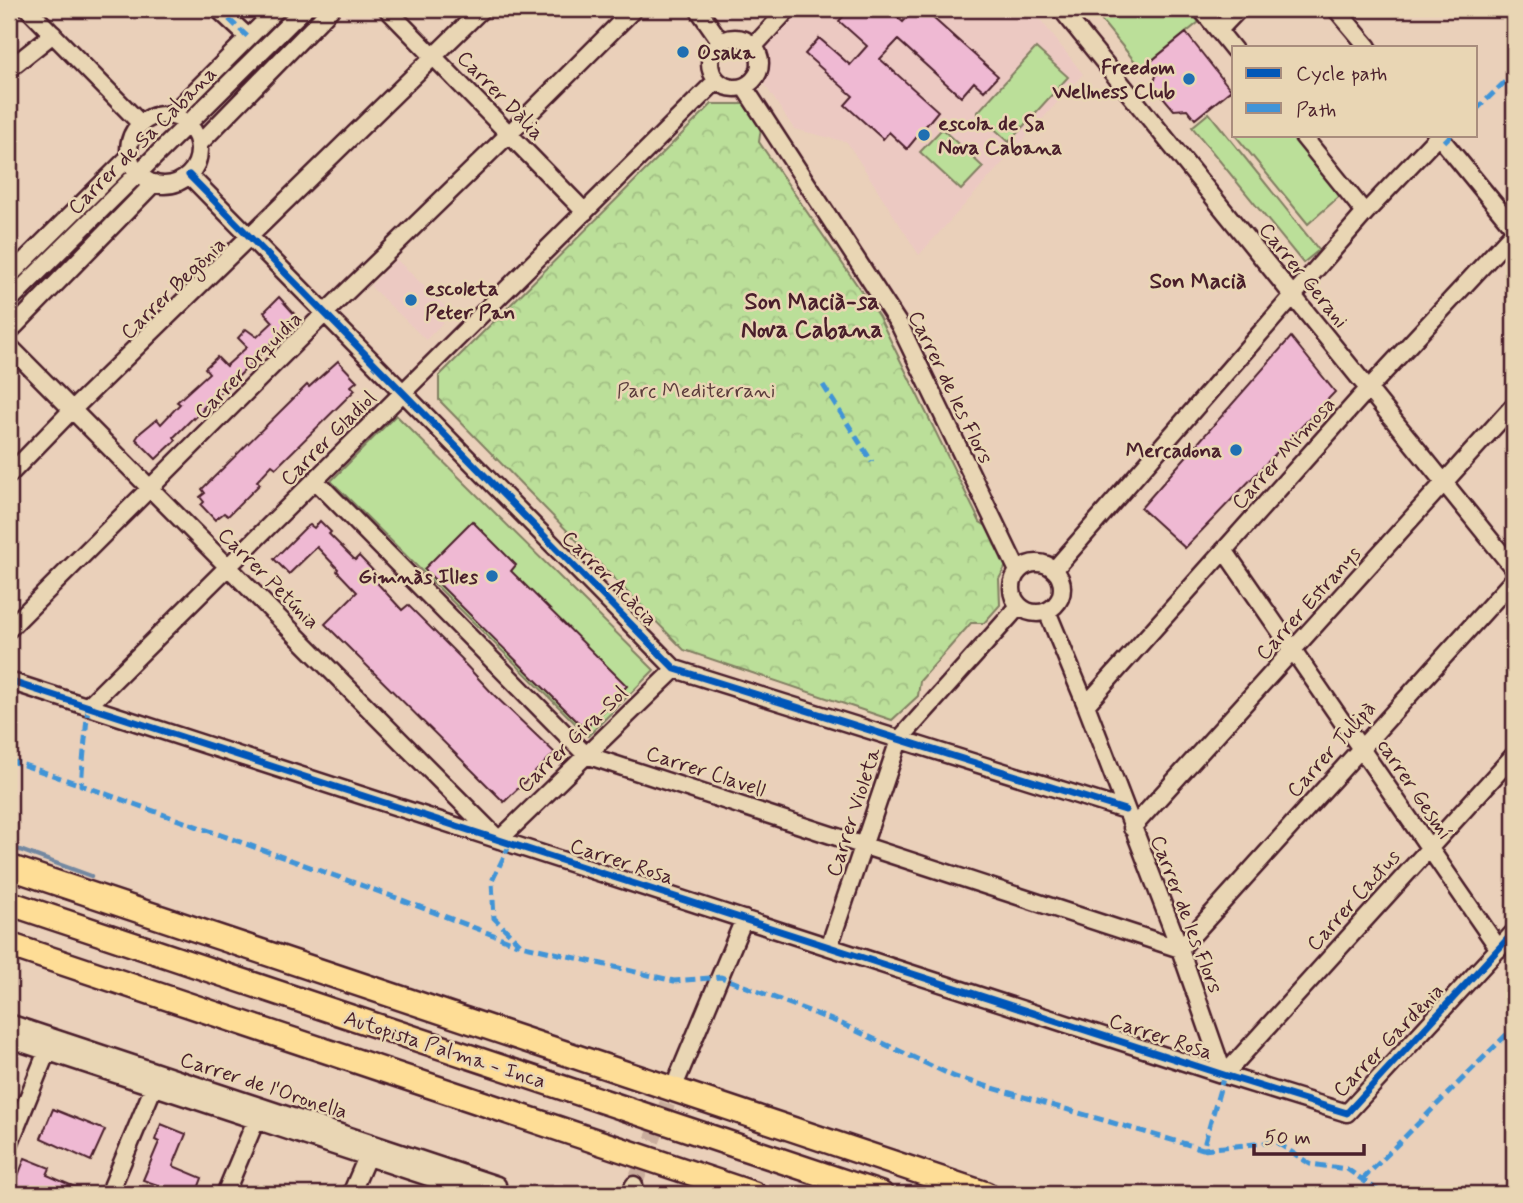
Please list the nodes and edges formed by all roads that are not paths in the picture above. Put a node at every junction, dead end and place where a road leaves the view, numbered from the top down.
1 (28, 9) edge
2 (218, 9) edge
3 (277, 9) edge
4 (304, 9) edge
5 (331, 9) edge
6 (387, 9) edge
7 (482, 9) edge
8 (634, 9) edge
9 (698, 9) edge
10 (788, 9) edge
11 (1062, 9) edge
12 (1201, 9) edge
13 (1239, 9) edge
14 (1336, 9) edge
15 (1219, 30) junction
16 (53, 34) junction
17 (248, 37) junction
18 (721, 42) junction
19 (754, 46) junction
20 (1366, 46) edge
21 (1232, 47) edge
22 (434, 57) junction
23 (9, 69) edge
24 (716, 81) junction
25 (744, 87) junction
26 (171, 115) junction
27 (140, 123) junction
28 (188, 124) junction
29 (509, 134) junction
30 (1303, 136) edge
31 (1438, 136) edge
32 (1440, 136) edge
33 (198, 144) junction
34 (129, 157) junction
35 (139, 174) junction
36 (189, 174) junction
37 (154, 183) junction
38 (585, 212) junction
39 (1365, 213) junction
40 (1514, 230) edge
41 (250, 237) junction
42 (9, 276) edge
43 (1293, 295) junction
44 (9, 301) edge
45 (325, 313) junction
46 (9, 332) edge
47 (9, 346) edge
48 (1369, 389) junction
49 (403, 393) junction
50 (1514, 405) edge
51 (72, 410) junction
52 (9, 475) edge
53 (316, 480) junction
54 (1445, 483) junction
55 (150, 488) junction
56 (1224, 550) junction
57 (228, 567) junction
58 (1514, 569) edge
59 (1018, 570) junction
60 (1054, 570) junction
61 (1514, 579) edge
62 (1019, 606) junction
63 (1047, 611) junction
64 (9, 629) edge
65 (1293, 650) junction
66 (675, 669) junction
67 (9, 681) edge
68 (1086, 705) junction
69 (88, 706) junction
70 (899, 740) junction
71 (1361, 747) junction
72 (586, 754) junction
73 (1514, 755) edge
74 (1125, 810) junction
75 (1132, 828) junction
76 (499, 840) junction
77 (865, 845) junction
78 (1429, 847) junction
79 (9, 867) edge
80 (9, 892) edge
81 (9, 903) edge
82 (744, 919) junction
83 (77, 926) junction
84 (1514, 932) edge
85 (9, 945) edge
86 (829, 947) junction
87 (1180, 948) junction
88 (1499, 949) junction
89 (9, 1023) edge
90 (9, 1039) edge
91 (47, 1051) junction
92 (1224, 1075) junction
93 (678, 1077) tunnel mouth
94 (154, 1086) junction
95 (256, 1120) junction
96 (9, 1145) edge
97 (367, 1157) junction
98 (109, 1194) edge
99 (225, 1194) edge
100 (351, 1194) edge
101 (480, 1194) edge
102 (494, 1194) edge
103 (754, 1194) edge
104 (881, 1194) edge
105 (986, 1194) edge

1 - 16 street
2 - 17 street
3 - 17 street
4 - 28 street, Carrer de Sa Cabana
5 - 33 street
6 - 22 street, Carrer Dàlia
7 - 22 street, Carrer Begònia
8 - 29 street, Carrer Orquídia
9 - 18 street
10 - 19 street
11 - 43 street, Carrer Gerani
12 - 15 street
13 - 15 street
14 - 20 street
15 - 21 street
16 - 23 street
16 - 27 street
17 - 26 street
18 - 19 street
18 - 24 street
19 - 25 street
22 - 29 street, Carrer Dàlia
22 - 41 street, Carrer Begònia
24 - 25 street
24 - 38 street, Carrer Gladiol
25 - 59 street, Carrer de les Flors
26 - 27 street
26 - 28 street
27 - 34 street
28 - 33 street
28 - 35 street, Carrer de Sa Cabana
29 - 38 street, Carrer Dàlia
29 - 45 street, Carrer Orquídia
30 - 39 street
31 - 39 street
32 - 40 street
33 - 36 street
34 - 35 street
34 - 42 street
35 - 37 street
35 - 44 street, Carrer de Sa Cabana
36 - 37 street
36 - 41 street, Carrer Acàcia
37 - 46 street
38 - 49 street, Carrer Gladiol
39 - 43 street
40 - 48 street, Carrer Mimosa
41 - 45 street, Carrer Acàcia
41 - 51 street, Carrer Begònia
43 - 48 street, Carrer Gerani
43 - 60 street
45 - 49 street, Carrer Acàcia
45 - 55 street, Carrer Orquídia
47 - 51 street, Carrer Petúnia
48 - 54 street, Carrer Gerani
48 - 56 street, Carrer Mimosa
49 - 53 street, Carrer Gladiol
49 - 66 street, Carrer Acàcia
50 - 54 street, Carrer Estranys
51 - 52 street, Carrer Begònia
51 - 55 street, Carrer Petúnia
53 - 57 street, Carrer Gladiol
53 - 72 street, Carrer Clavell
54 - 58 street, Carrer Gerani
54 - 65 street, Carrer Estranys
55 - 57 street, Carrer Petúnia
55 - 64 street, Carrer Orquídia
56 - 65 street, carrer Gesmí
56 - 68 street, Carrer Mimosa
57 - 69 street, Carrer Gladiol
57 - 76 street, Carrer Petúnia
59 - 60 street
59 - 62 street
60 - 63 street
61 - 71 street, Carrer Tulipà
62 - 63 street
62 - 70 street, Carrer Violeta
63 - 68 street, Carrer de les Flors
65 - 71 street, carrer Gesmí
65 - 75 street, Carrer Estranys
66 - 70 street, Carrer Acàcia
66 - 72 street, Carrer Gira-Sol
67 - 69 street, Carrer Rosa
68 - 74 street, Carrer de les Flors
69 - 76 street, Carrer Rosa
70 - 74 street, Carrer Acàcia
70 - 77 street, Carrer Violeta
71 - 78 street, carrer Gesmí
71 - 87 street, Carrer Tulipà
72 - 76 street, Carrer Gira-Sol
72 - 77 street, Carrer Clavell
73 - 78 street, Carrer Cactus
74 - 75 street, Carrer de les Flors
75 - 87 street, Carrer de les Flors
76 - 82 street, Carrer Rosa
77 - 86 street, Carrer Violeta
77 - 87 street, Carrer Clavell
78 - 88 street, carrer Gesmí
78 - 92 street, Carrer Cactus
79 - 105 highway
80 - 83 highway
81 - 83 highway, Autopista Palma - Inca
82 - 86 street, Carrer Rosa
82 - 93 street
83 - 104 highway, Autopista Palma - Inca
84 - 88 street, Carrer Gardènia
85 - 103 highway, Autopista Palma - Inca
86 - 92 street, Carrer Rosa
87 - 92 street, Carrer de les Flors
88 - 92 street, Carrer Gardènia
89 - 102 street, Carrer de l'Oronella
90 - 91 street, Carrer de l'Oronella
91 - 94 street, Carrer de l'Oronella
91 - 96 street
94 - 95 street, Carrer de l'Oronella
94 - 98 street
95 - 97 street, Carrer de l'Oronella
95 - 99 street
97 - 100 street
97 - 101 street, Carrer de l'Oronella

